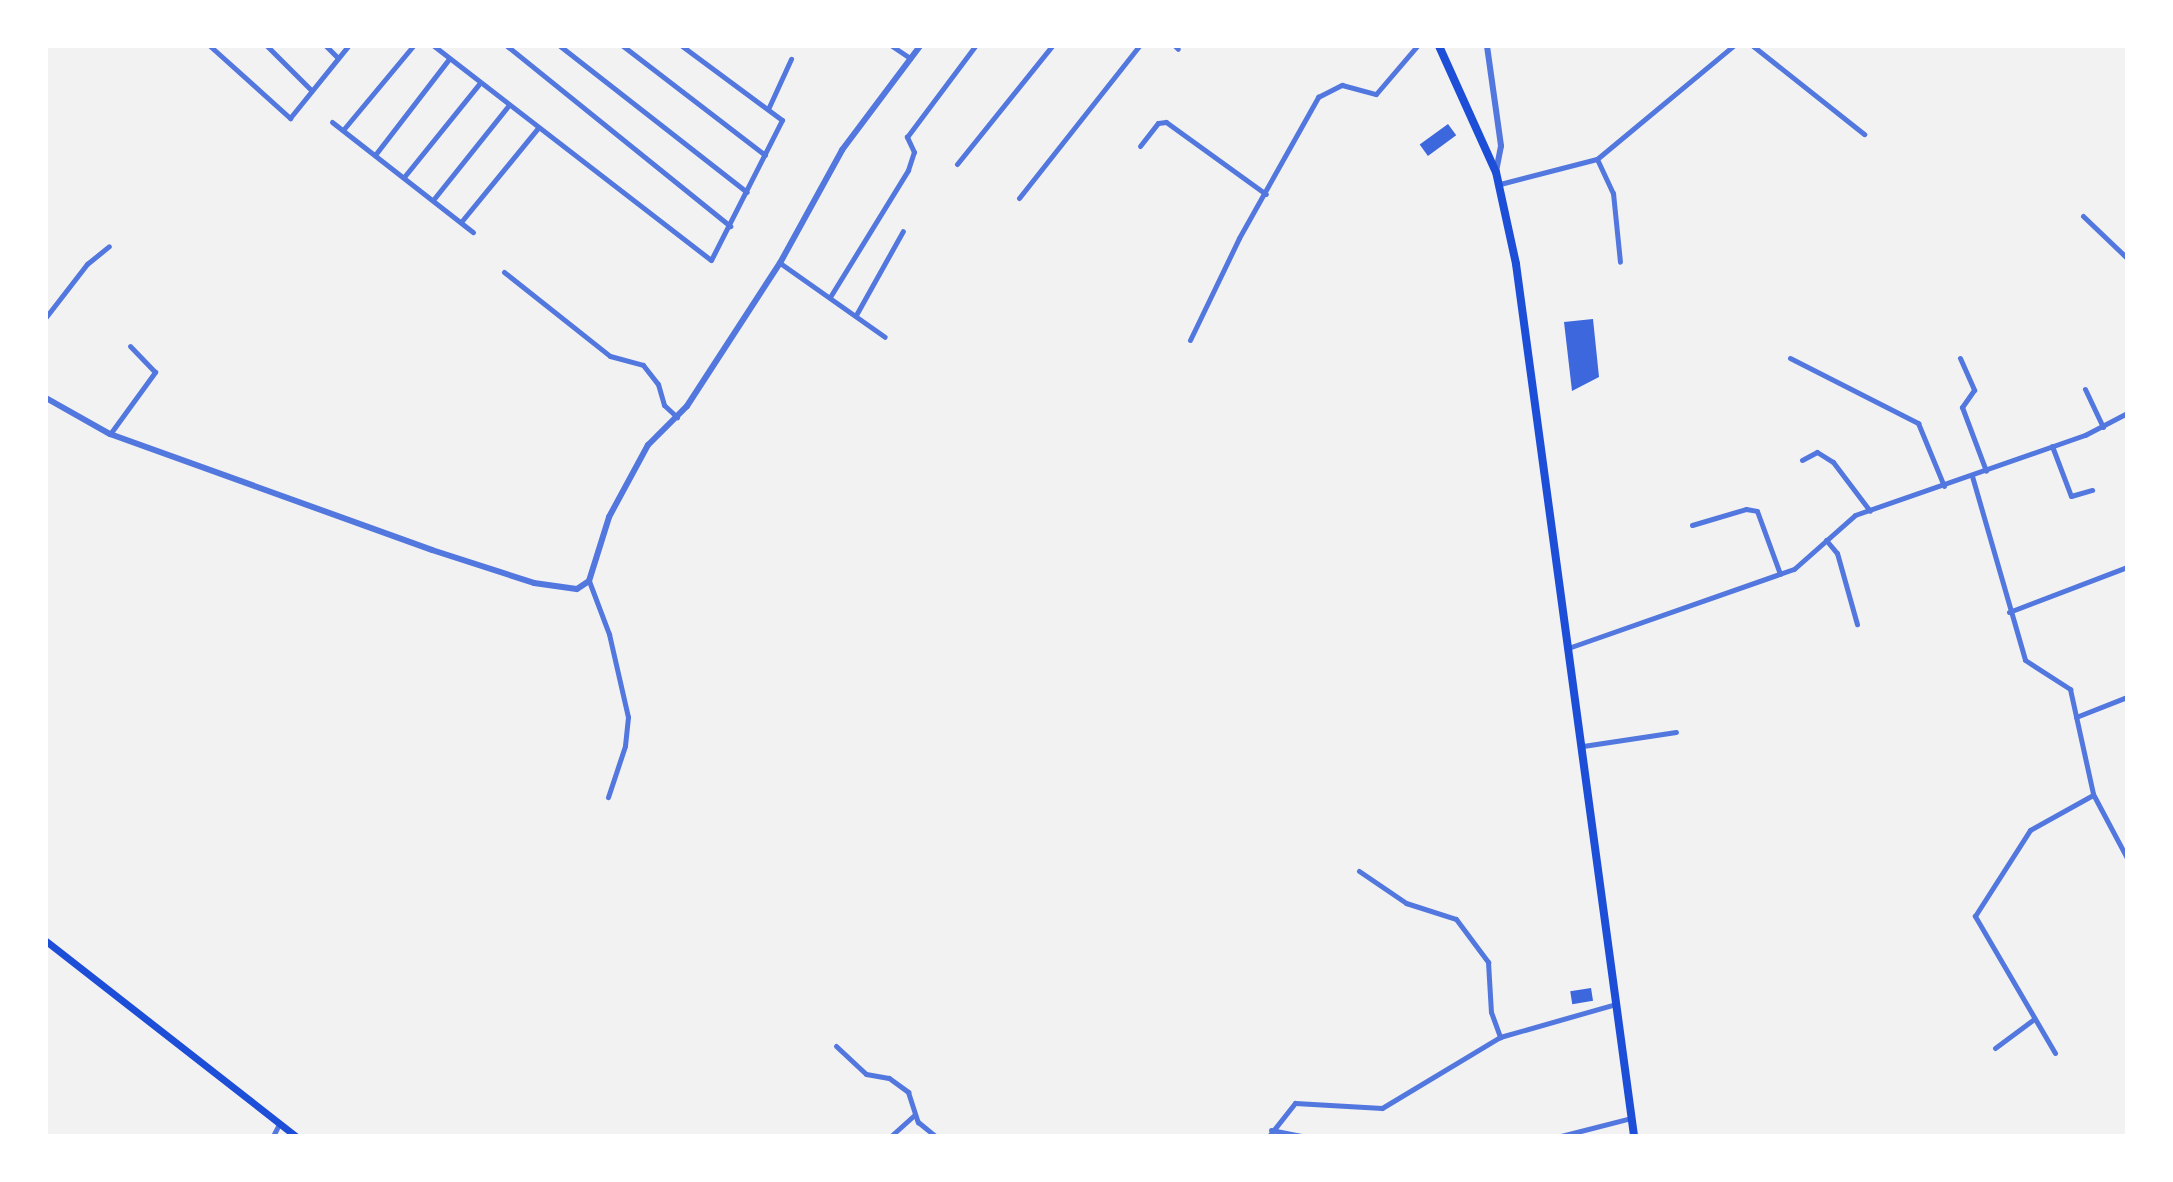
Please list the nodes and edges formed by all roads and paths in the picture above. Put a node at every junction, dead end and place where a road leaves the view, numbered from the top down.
1 (210, 46) edge
2 (267, 46) edge
3 (326, 46) edge
4 (348, 46) edge
5 (413, 46) edge
6 (434, 46) edge
7 (507, 46) edge
8 (560, 46) edge
9 (623, 46) edge
10 (682, 46) edge
11 (892, 46) edge
12 (920, 46) edge
13 (975, 46) edge
14 (1052, 46) edge
15 (1139, 46) edge
16 (1417, 46) edge
17 (1439, 46) edge
18 (1487, 46) edge
19 (1733, 46) edge
20 (1753, 46) edge
21 (338, 58) junction
22 (910, 58) junction
23 (449, 59) junction
24 (791, 59) dead end
25 (479, 83) junction
26 (311, 90) junction
27 (508, 106) junction
28 (769, 107) junction
29 (332, 122) dead end
30 (537, 129) junction
31 (343, 130) junction
32 (1864, 134) dead end
33 (1140, 146) dead end
34 (375, 155) junction
35 (765, 155) junction
36 (1597, 159) junction
37 (957, 164) dead end
38 (1496, 172) junction
39 (404, 177) junction
40 (1500, 184) junction
41 (747, 192) junction
42 (1266, 194) junction
43 (1019, 198) dead end
44 (433, 200) junction
45 (2083, 216) dead end
46 (461, 222) junction
47 (730, 226) junction
48 (903, 231) dead end
49 (473, 232) dead end
50 (109, 246) dead end
51 (2127, 258) edge
52 (1620, 262) dead end
53 (780, 263) junction
54 (504, 272) dead end
55 (830, 297) junction
56 (856, 315) junction
57 (46, 317) edge
58 (885, 337) dead end
59 (1190, 340) dead end
60 (130, 346) dead end
61 (1790, 358) dead end
62 (1960, 358) dead end
63 (2085, 389) dead end
64 (46, 398) edge
65 (2127, 413) edge
66 (678, 418) junction
67 (2103, 427) junction
68 (110, 434) junction
69 (2052, 446) junction
70 (1802, 460) dead end
71 (1986, 471) junction
72 (1972, 476) junction
73 (1944, 486) junction
74 (2092, 490) dead end
75 (1870, 511) junction
76 (1692, 525) dead end
77 (1826, 540) junction
78 (2127, 567) edge
79 (1780, 574) junction
80 (589, 581) junction
81 (2009, 612) junction
82 (1857, 624) dead end
83 (1571, 647) junction
84 (2127, 697) edge
85 (2076, 718) junction
86 (1676, 732) dead end
87 (1583, 746) junction
88 (2093, 794) junction
89 (608, 797) dead end
90 (2127, 858) edge
91 (1359, 871) dead end
92 (46, 941) edge
93 (1616, 1004) junction
94 (2034, 1019) junction
95 (1500, 1037) junction
96 (836, 1046) dead end
97 (1995, 1048) dead end
98 (2055, 1053) dead end
99 (914, 1115) junction
100 (1632, 1118) junction
101 (279, 1124) junction
102 (1270, 1133) edge
103 (273, 1136) edge
104 (296, 1136) edge
105 (891, 1136) edge
106 (935, 1136) edge
107 (1302, 1136) edge
108 (1561, 1136) edge
109 (1634, 1136) edge

1 - 26 street
2 - 26 street
3 - 21 street
4 - 21 street
5 - 31 street
6 - 23 street
7 - 47 street
8 - 41 street
9 - 35 street
10 - 28 street
11 - 22 street
12 - 22 street
13 - 55 street
14 - 37 street
15 - 43 street
16 - 42 street
17 - 38 highway
18 - 38 street
19 - 36 street
20 - 32 street
21 - 26 street
22 - 53 street
23 - 25 street
23 - 34 street
24 - 28 street
25 - 27 street
25 - 39 street
27 - 30 street
27 - 44 street
28 - 35 street
29 - 31 street
30 - 46 street
30 - 47 street
31 - 34 street
33 - 42 street
34 - 39 street
35 - 41 street
36 - 40 street
36 - 52 street
38 - 40 highway
39 - 44 street
40 - 83 highway
41 - 47 street
42 - 59 street
44 - 46 street
45 - 51 street
46 - 49 street
48 - 56 street
50 - 57 street
53 - 55 street
53 - 66 street
54 - 66 street
55 - 56 street
56 - 58 street
60 - 68 street
61 - 73 street
62 - 71 street
63 - 67 street
64 - 68 street
65 - 67 street
66 - 80 street
67 - 69 street
68 - 80 street
69 - 71 street
69 - 74 street
70 - 75 street
71 - 72 street
72 - 73 street
72 - 81 street
73 - 75 street
75 - 77 street
76 - 79 street
77 - 79 street
77 - 82 street
78 - 81 street
79 - 83 street
80 - 89 street
81 - 85 street
83 - 87 highway
84 - 85 street
85 - 88 street
86 - 87 street
87 - 93 highway
88 - 90 street
88 - 94 street
91 - 95 street
92 - 101 main road
93 - 95 street
93 - 100 highway
94 - 97 street
94 - 98 street
95 - 102 street
96 - 99 street
99 - 105 street
99 - 106 street
100 - 108 street
100 - 109 highway
101 - 103 street
101 - 104 main road
102 - 107 street

